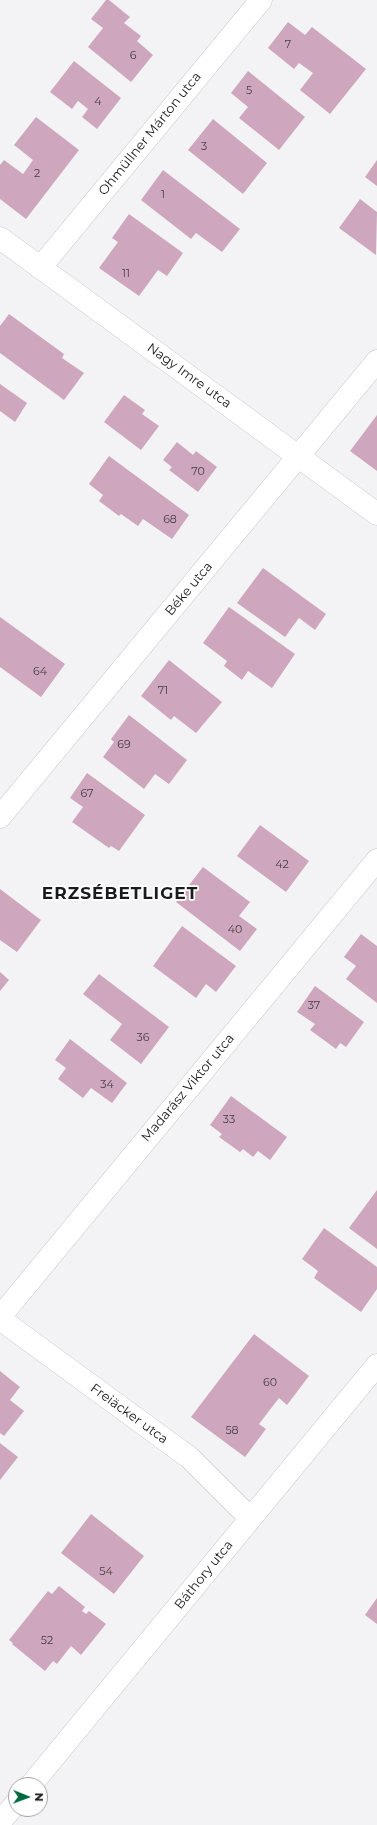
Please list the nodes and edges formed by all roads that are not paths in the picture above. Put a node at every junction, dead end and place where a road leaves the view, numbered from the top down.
1 (261, 0) edge
2 (0, 238) edge
3 (40, 268) junction
4 (377, 361) edge
5 (300, 456) junction
6 (377, 514) edge
7 (0, 817) edge
8 (377, 860) edge
9 (0, 1318) edge
10 (377, 1364) edge
11 (250, 1518) junction
12 (38, 1777) edge
13 (8, 1812) edge
14 (0, 1822) edge

1 - 3 street, Ohmüllner Márton utca
2 - 3 street, Nagy Imre utca
3 - 5 street, Nagy Imre utca
4 - 5 street, Béke utca
5 - 6 street, Nagy Imre utca
5 - 7 street, Béke utca
8 - 9 street, Madarász Viktor utca
9 - 11 street, Freiäcker utca
10 - 11 street, Báthory utca
11 - 12 street, Báthory utca
13 - 14 street

